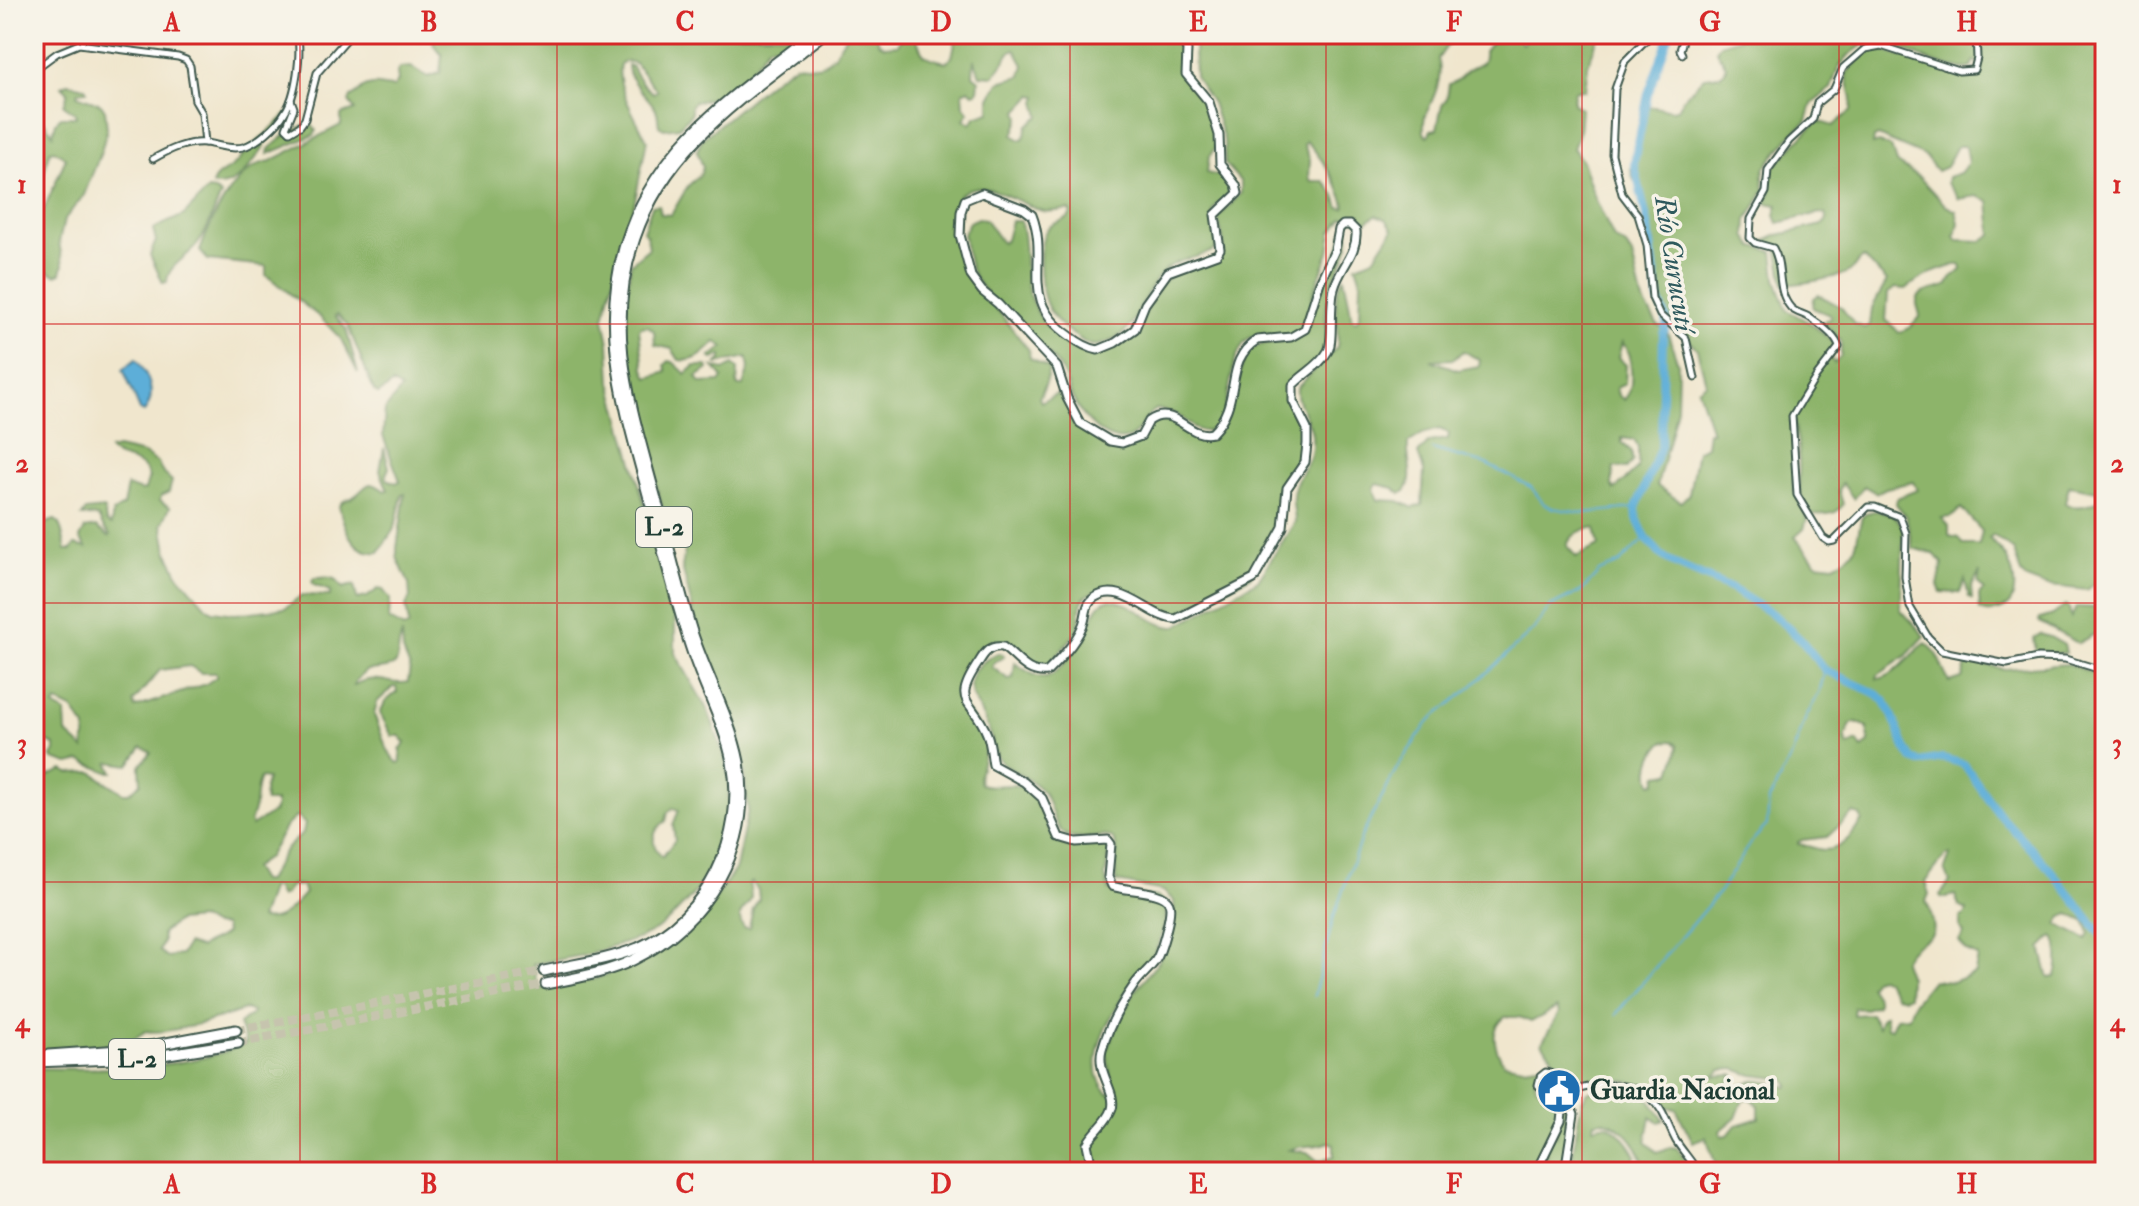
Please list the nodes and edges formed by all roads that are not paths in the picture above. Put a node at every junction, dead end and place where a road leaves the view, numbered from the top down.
1 (297, 34) edge
2 (351, 34) edge
3 (813, 34) edge
4 (824, 34) edge
5 (1181, 34) edge
6 (1652, 34) edge
7 (1685, 34) edge
8 (1976, 34) edge
9 (1682, 54) dead end
10 (34, 70) edge
11 (290, 99) junction
12 (205, 143) junction
13 (153, 159) dead end
14 (1695, 378) dead end
15 (2105, 671) edge
16 (544, 971) tunnel mouth
17 (546, 984) tunnel mouth
18 (236, 1030) tunnel mouth
19 (238, 1043) tunnel mouth
20 (34, 1056) edge
21 (34, 1062) edge
22 (1567, 1093) junction
23 (1093, 1172) edge
24 (1536, 1172) edge
25 (1565, 1172) edge
26 (1698, 1172) edge

1 - 11 street
2 - 11 street
3 - 16 highway, L-2
4 - 17 highway, L-2
5 - 23 main road
6 - 14 street
7 - 9 street
8 - 15 street
10 - 12 street
11 - 12 street
12 - 13 street
18 - 20 highway, L-2
19 - 21 highway, L-2
22 - 24 main road
22 - 25 main road
22 - 26 street

